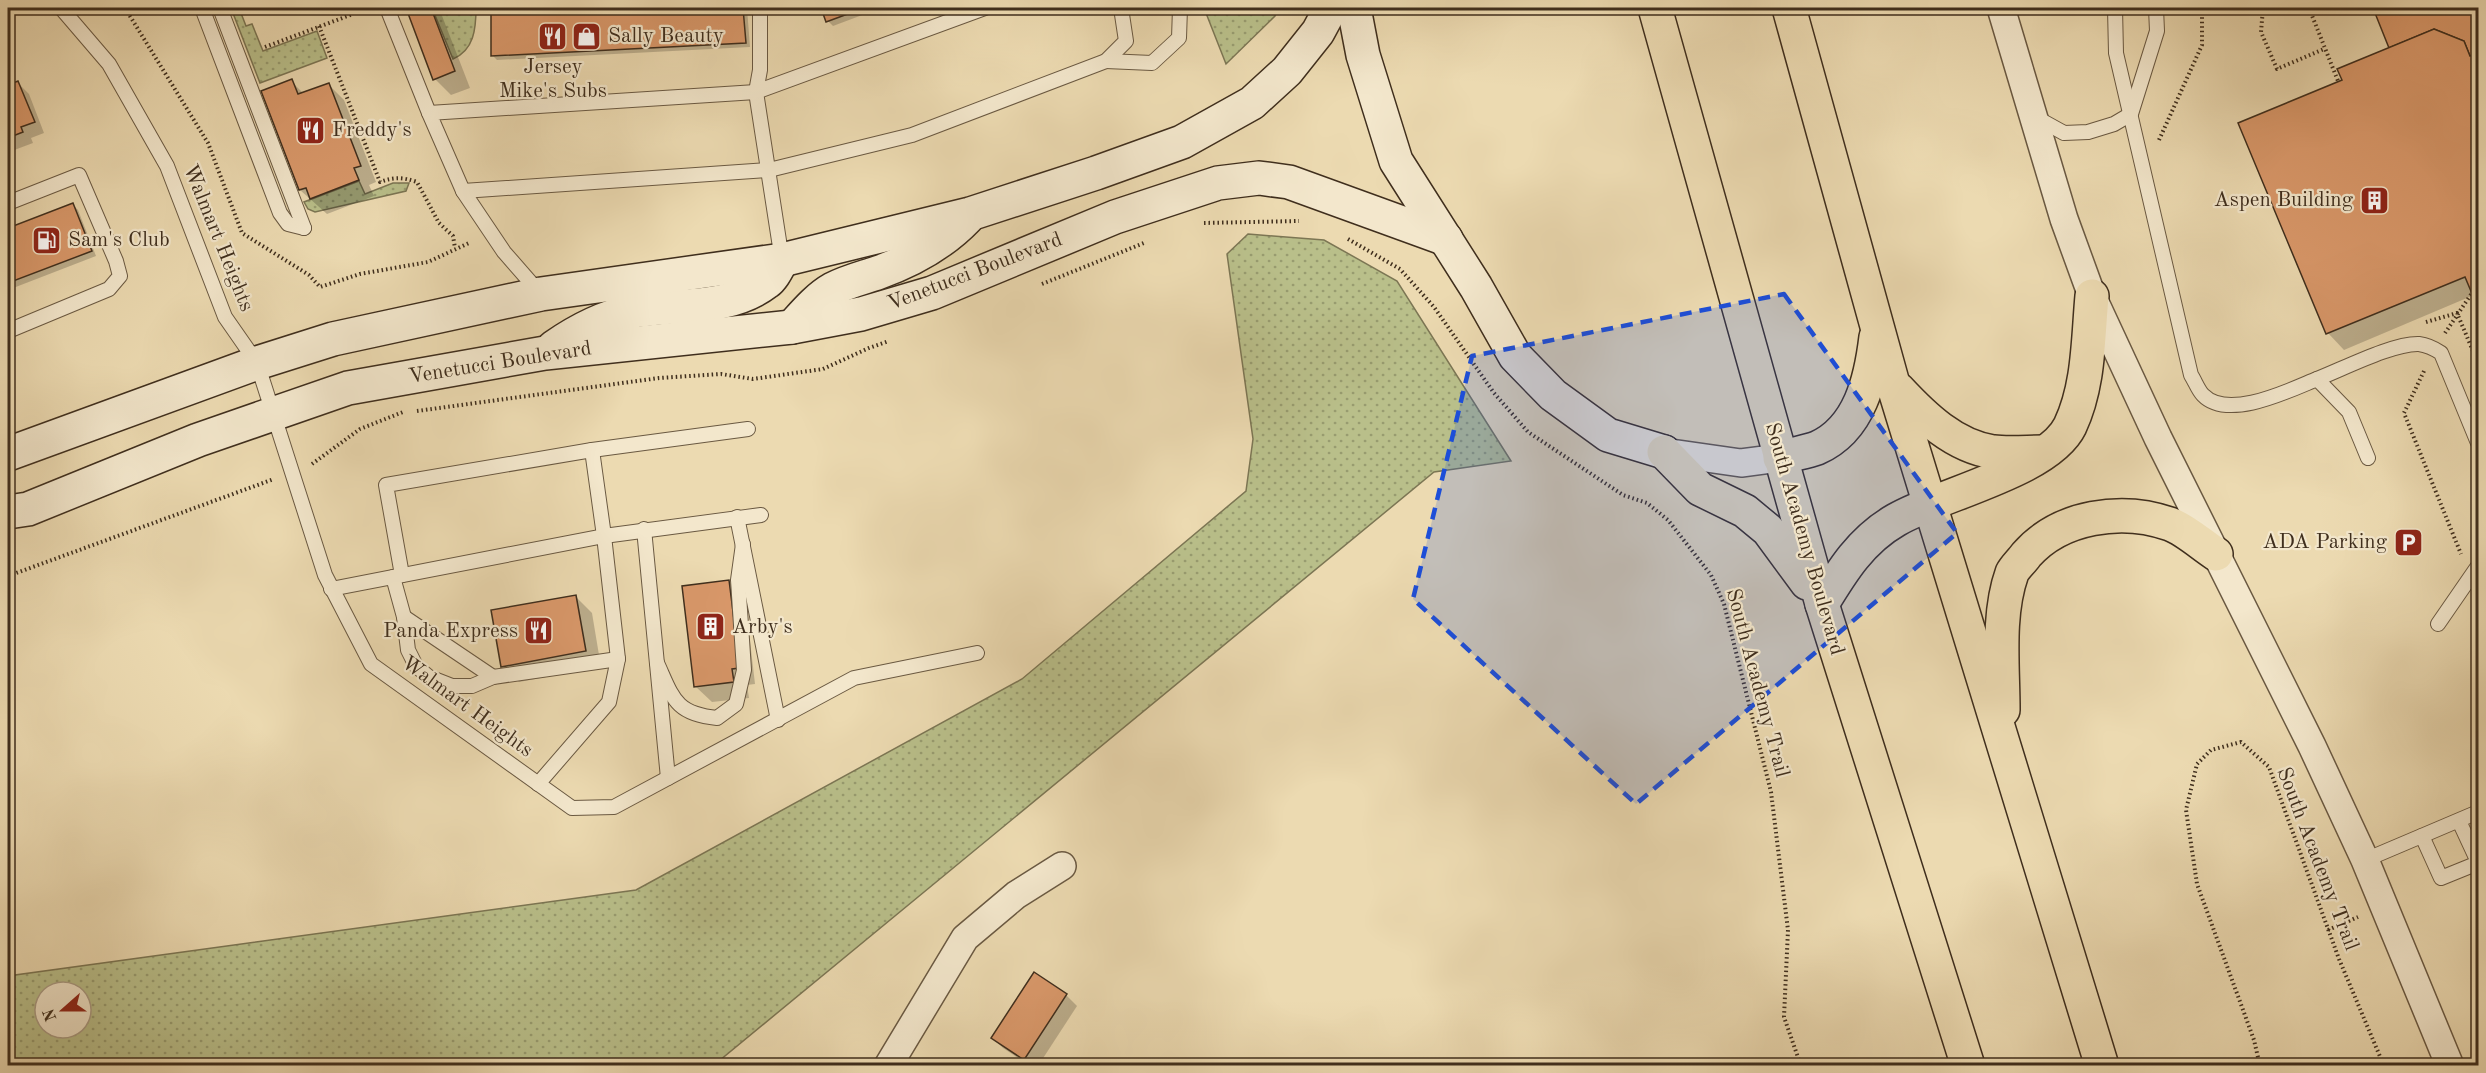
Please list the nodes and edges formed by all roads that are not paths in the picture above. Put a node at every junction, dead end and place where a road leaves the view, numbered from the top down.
1 (61, 8) edge
2 (202, 8) edge
3 (220, 8) edge
4 (387, 8) edge
5 (760, 8) edge
6 (985, 8) edge
7 (1121, 8) edge
8 (1180, 8) edge
9 (1331, 8) edge
10 (1354, 8) edge
11 (1655, 8) edge
12 (1789, 8) edge
13 (2001, 8) edge
14 (2115, 8) edge
15 (2156, 8) edge
16 (1106, 61) junction
17 (756, 92) junction
18 (429, 113) junction
19 (2131, 114) junction
20 (2033, 116) junction
21 (769, 170) junction
22 (462, 192) junction
23 (8, 203) edge
24 (970, 214) junction
25 (1446, 239) junction
26 (782, 260) junction
27 (541, 294) junction
28 (2092, 296) junction
29 (1878, 326) junction
30 (792, 327) junction
31 (8, 331) edge
32 (545, 352) junction
33 (257, 363) junction
34 (2317, 379) junction
35 (1893, 384) junction
36 (273, 414) junction
37 (748, 429) dead end
38 (2478, 443) edge
39 (592, 450) junction
40 (1664, 452) junction
41 (2046, 452) junction
42 (8, 454) edge
43 (1780, 458) junction
44 (2368, 458) dead end
45 (1929, 503) junction
46 (8, 512) edge
47 (761, 515) dead end
48 (737, 518) junction
49 (644, 529) junction
50 (604, 536) junction
51 (743, 544) junction
52 (2216, 554) junction
53 (2478, 566) edge
54 (398, 576) junction
55 (331, 589) junction
56 (1822, 604) junction
57 (404, 617) junction
58 (2438, 624) dead end
59 (977, 653) dead end
60 (618, 659) junction
61 (657, 663) junction
62 (493, 677) junction
63 (778, 720) junction
64 (2002, 742) junction
65 (668, 778) junction
66 (538, 784) junction
67 (2478, 812) edge
68 (2459, 821) junction
69 (2422, 836) junction
70 (2365, 860) junction
71 (2478, 863) edge
72 (1062, 866) dead end
73 (888, 1065) edge
74 (1968, 1065) edge
75 (2102, 1065) edge
76 (2450, 1065) edge

1 - 33 lane, Walmart Heights
2 - 3 lane
4 - 18 lane
5 - 17 lane
6 - 17 lane
7 - 16 lane
8 - 16 lane
9 - 24 street
10 - 25 street
11 - 43 highway, South Academy Boulevard
12 - 29 highway
13 - 20 street
14 - 19 lane
15 - 19 lane
16 - 21 lane
17 - 18 lane
17 - 21 lane
18 - 22 lane
19 - 20 lane
19 - 34 lane
20 - 28 street
21 - 22 lane
21 - 26 lane
22 - 27 lane
23 - 31 lane
24 - 26 street
24 - 30 street
25 - 30 street, Venetucci Boulevard
25 - 40 street
26 - 27 street
26 - 32 street
27 - 33 street
28 - 41 highway
28 - 52 street
29 - 35 highway
29 - 43 highway
30 - 32 street, Venetucci Boulevard
32 - 36 street, Venetucci Boulevard
33 - 36 lane, Walmart Heights
33 - 42 street
34 - 38 lane
34 - 44 lane
35 - 41 highway
35 - 45 highway
36 - 46 street, Venetucci Boulevard
36 - 55 lane, Walmart Heights
37 - 39 lane
39 - 50 lane
39 - 54 lane
40 - 43 street
40 - 56 highway
41 - 45 highway
43 - 56 highway, South Academy Boulevard
45 - 56 highway
45 - 64 highway
47 - 48 lane
48 - 49 lane
48 - 51 lane
49 - 50 lane
49 - 61 lane
50 - 54 lane
50 - 60 lane
51 - 61 lane
51 - 63 lane
52 - 64 highway
52 - 70 street
53 - 58 lane
54 - 55 lane
54 - 57 lane
55 - 66 lane, Walmart Heights
56 - 74 highway, South Academy Boulevard
57 - 62 lane
57 - 62 lane
59 - 63 lane, Walmart Heights
60 - 62 lane
60 - 66 lane
61 - 65 lane
63 - 65 lane, Walmart Heights
64 - 75 highway
65 - 66 lane, Walmart Heights
67 - 68 lane
68 - 69 lane
68 - 71 lane
69 - 70 lane
69 - 71 lane
70 - 76 street
72 - 73 street

